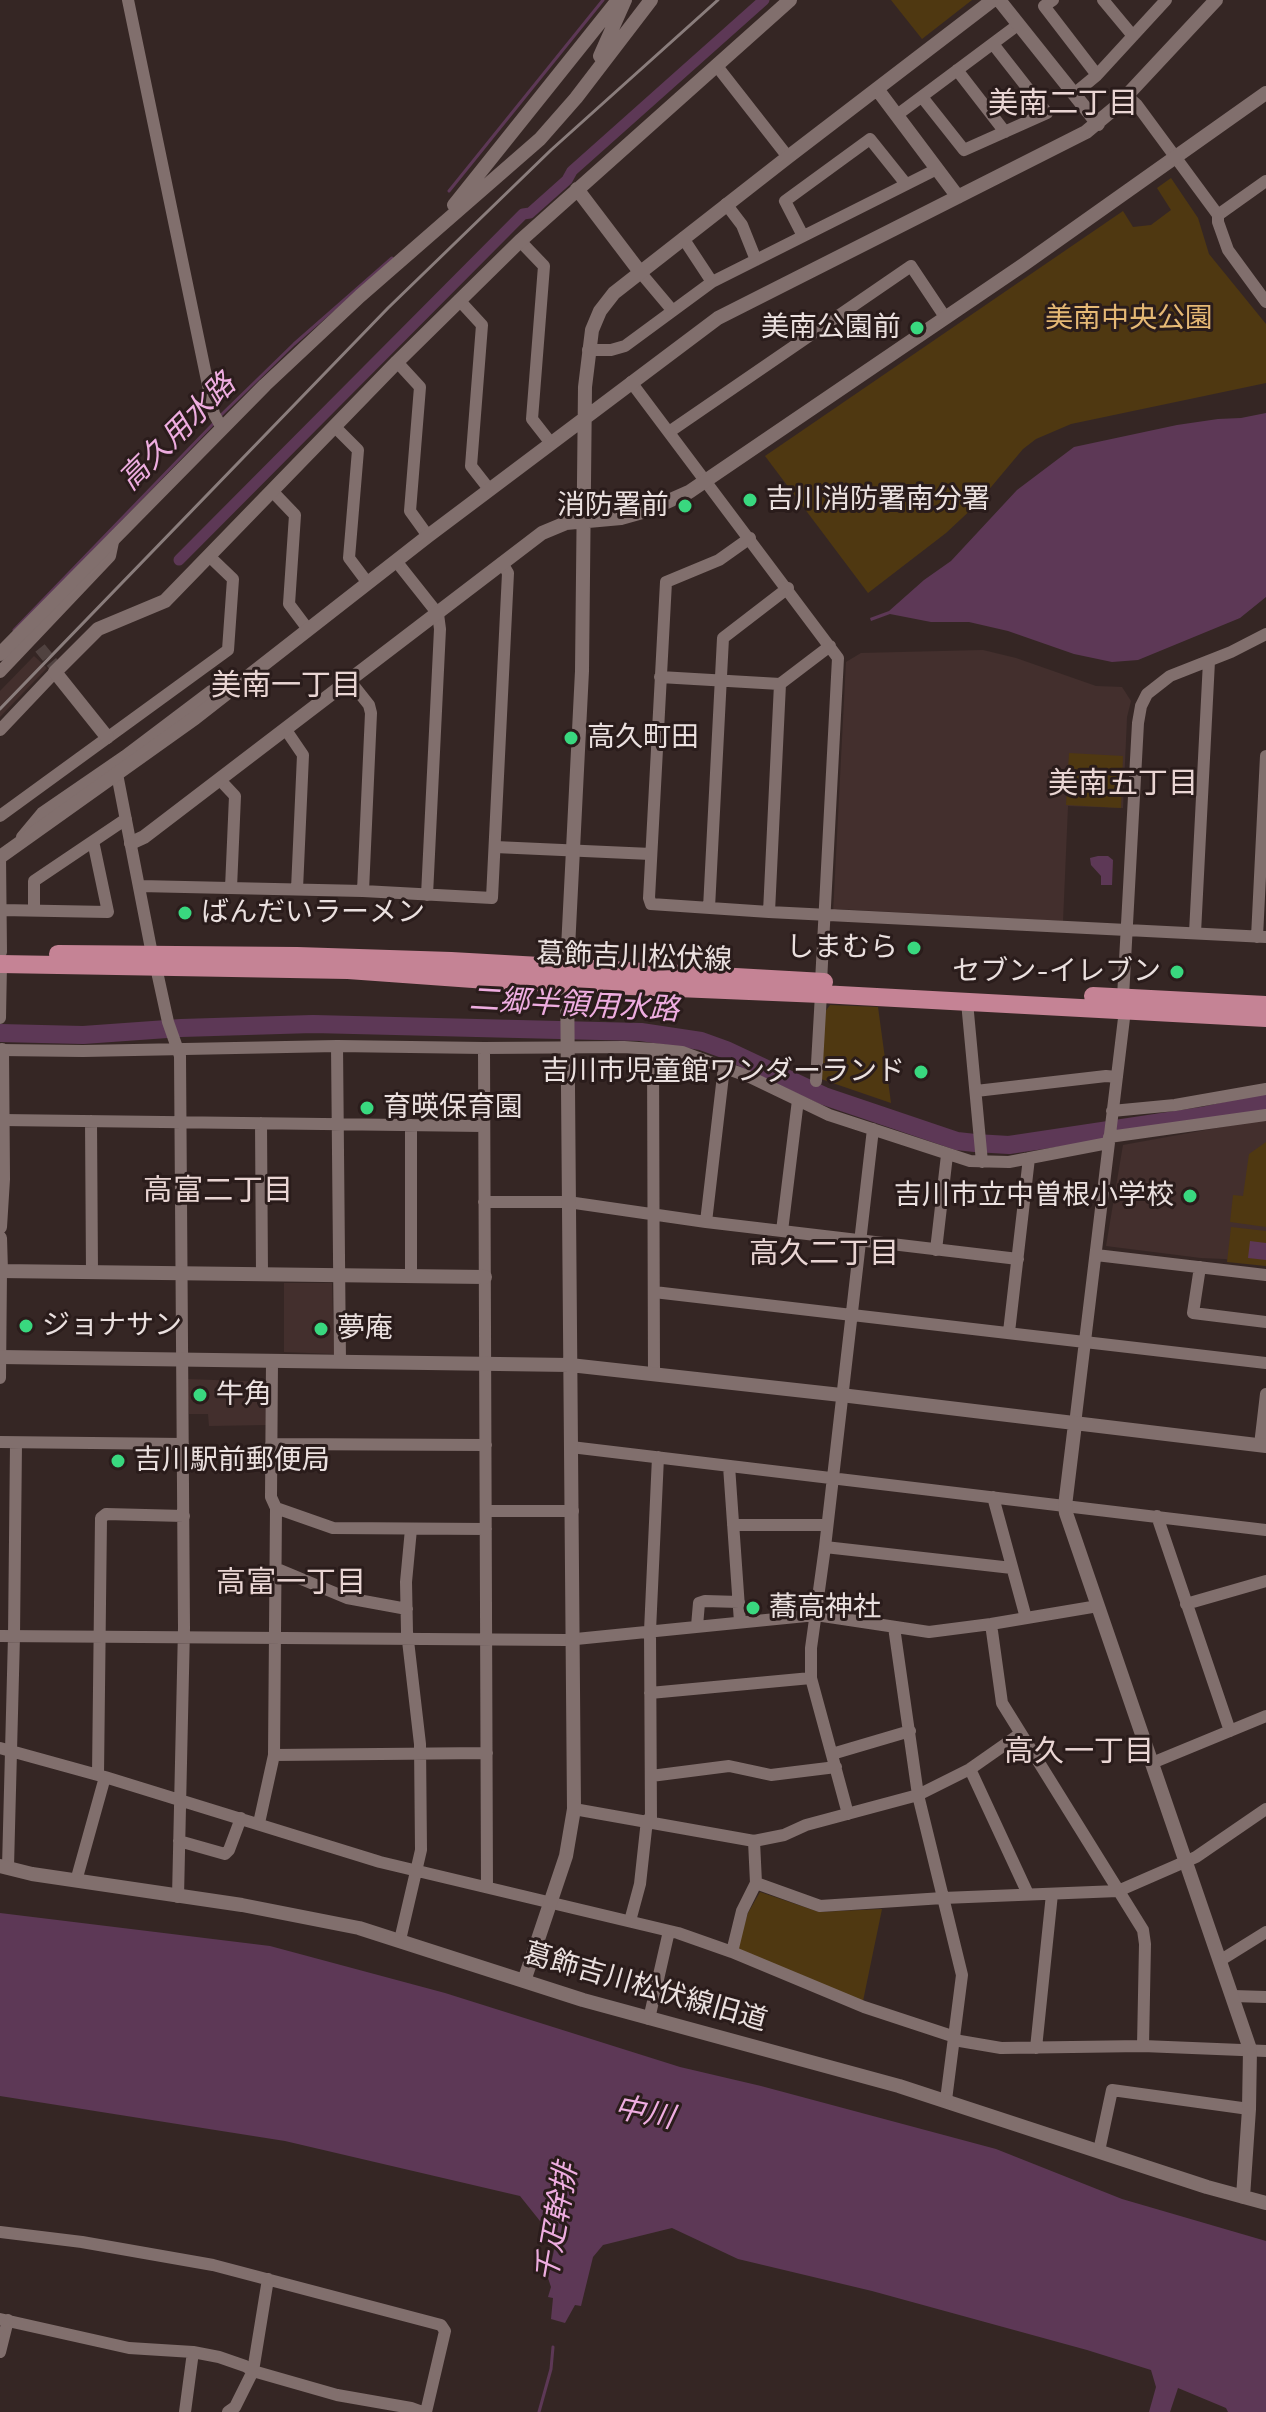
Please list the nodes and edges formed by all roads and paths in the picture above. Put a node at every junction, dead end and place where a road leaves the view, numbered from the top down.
1 (128, 0) edge
2 (618, 0) edge
3 (625, 0) edge
4 (651, 0) edge
5 (790, 0) edge
6 (993, 0) edge
7 (999, 0) edge
8 (1053, 0) edge
9 (1103, 0) edge
10 (1216, 0) edge
11 (1161, 2) edge
12 (1019, 24) junction
13 (1133, 36) junction
14 (993, 44) junction
15 (716, 65) junction
16 (957, 70) junction
17 (1097, 75) junction
18 (586, 85) junction
19 (877, 89) junction
20 (1266, 93) edge
21 (1074, 94) junction
22 (1127, 96) junction
23 (922, 97) junction
24 (897, 115) junction
25 (1098, 124) junction
26 (1005, 132) junction
27 (788, 157) junction
28 (1176, 158) junction
29 (937, 169) junction
30 (906, 184) junction
31 (1264, 186) edge
32 (577, 189) junction
33 (958, 197) junction
34 (726, 204) junction
35 (1218, 215) junction
36 (429, 236) junction
37 (803, 236) junction
38 (683, 238) junction
39 (520, 241) junction
40 (756, 260) junction
41 (640, 272) junction
42 (712, 282) junction
43 (459, 300) junction
44 (1266, 302) edge
45 (672, 310) junction
46 (945, 317) junction
47 (588, 350) junction
48 (397, 362) junction
49 (631, 382) junction
50 (584, 418) junction
51 (218, 422) junction
52 (334, 426) junction
53 (669, 432) junction
54 (550, 442) junction
55 (706, 481) junction
56 (489, 489) junction
57 (272, 491) junction
58 (584, 521) junction
59 (428, 536) junction
60 (114, 537) junction
61 (750, 538) junction
62 (209, 556) junction
63 (396, 561) junction
64 (502, 563) junction
65 (367, 582) junction
66 (788, 588) junction
67 (438, 614) junction
68 (307, 628) junction
69 (1265, 636) edge
70 (830, 646) junction
71 (0, 654) edge
72 (1209, 661) junction
73 (0, 672) edge
74 (55, 672) junction
75 (660, 677) junction
76 (244, 680) junction
77 (720, 680) junction
78 (350, 681) junction
79 (780, 684) junction
80 (0, 730) edge
81 (286, 730) junction
82 (110, 738) junction
83 (125, 756) junction
84 (1266, 756) edge
85 (117, 774) junction
86 (220, 780) junction
87 (0, 816) edge
88 (126, 819) junction
89 (93, 841) junction
90 (131, 843) junction
91 (15, 846) junction
92 (495, 847) junction
93 (572, 850) junction
94 (651, 854) junction
95 (0, 856) edge
96 (140, 886) junction
97 (231, 888) junction
98 (297, 889) junction
99 (363, 891) junction
100 (427, 895) junction
101 (709, 908) junction
102 (1, 910) edge
103 (34, 910) junction
104 (769, 912) junction
105 (826, 914) junction
106 (1127, 929) junction
107 (1195, 933) junction
108 (1261, 937) edge
109 (1, 958) edge
110 (154, 960) junction
111 (567, 976) junction
112 (821, 988) junction
113 (967, 1002) junction
114 (1124, 1004) junction
115 (1266, 1005) edge
116 (0, 1018) edge
117 (1266, 1018) edge
118 (176, 1044) junction
119 (566, 1044) junction
120 (337, 1046) junction
121 (484, 1048) junction
122 (653, 1049) junction
123 (1, 1050) edge
124 (724, 1067) junction
125 (1117, 1077) junction
126 (816, 1081) dead end
127 (1266, 1089) edge
128 (976, 1091) junction
129 (798, 1100) junction
130 (1112, 1115) junction
131 (1266, 1115) edge
132 (2, 1120) junction
133 (91, 1121) junction
134 (180, 1122) junction
135 (261, 1123) junction
136 (338, 1123) junction
137 (411, 1125) junction
138 (483, 1126) junction
139 (873, 1129) junction
140 (1108, 1140) junction
141 (947, 1155) junction
142 (1029, 1158) junction
143 (982, 1162) junction
144 (1, 1194) edge
145 (484, 1202) junction
146 (568, 1202) junction
147 (654, 1215) junction
148 (706, 1222) junction
149 (0, 1227) edge
150 (782, 1231) junction
151 (0, 1238) edge
152 (859, 1241) junction
153 (936, 1250) junction
154 (1096, 1255) junction
155 (1018, 1259) junction
156 (1200, 1267) junction
157 (1, 1271) edge
158 (92, 1273) junction
159 (181, 1274) junction
160 (262, 1275) junction
161 (1266, 1275) edge
162 (340, 1276) junction
163 (411, 1277) junction
164 (485, 1277) junction
165 (654, 1292) junction
166 (851, 1314) junction
167 (1266, 1322) edge
168 (1009, 1332) junction
169 (1086, 1342) junction
170 (0, 1357) edge
171 (181, 1360) junction
172 (272, 1361) junction
173 (340, 1362) junction
174 (485, 1363) junction
175 (1266, 1363) edge
176 (570, 1365) junction
177 (654, 1374) junction
178 (0, 1378) edge
179 (1266, 1394) edge
180 (841, 1395) junction
181 (1075, 1424) junction
182 (0, 1442) edge
183 (16, 1443) junction
184 (183, 1444) junction
185 (271, 1444) junction
186 (486, 1445) junction
187 (1263, 1446) edge
188 (571, 1447) junction
189 (658, 1457) junction
190 (729, 1466) junction
191 (831, 1478) junction
192 (0, 1483) edge
193 (15, 1484) junction
194 (993, 1497) junction
195 (1065, 1506) junction
196 (276, 1508) junction
197 (486, 1511) junction
198 (573, 1511) junction
199 (184, 1516) junction
200 (1157, 1516) junction
201 (733, 1525) junction
202 (827, 1525) junction
203 (411, 1529) junction
204 (486, 1529) junction
205 (1266, 1530) edge
206 (825, 1547) junction
207 (275, 1568) junction
208 (1012, 1568) junction
209 (1266, 1581) edge
210 (739, 1602) junction
211 (1186, 1604) junction
212 (1098, 1606) junction
213 (407, 1609) junction
214 (816, 1615) junction
215 (1026, 1618) junction
216 (740, 1622) junction
217 (991, 1624) junction
218 (697, 1626) junction
219 (894, 1627) junction
220 (650, 1631) junction
221 (0, 1636) edge
222 (14, 1636) junction
223 (99, 1637) junction
224 (275, 1637) junction
225 (184, 1638) junction
226 (408, 1639) junction
227 (487, 1640) junction
228 (572, 1640) junction
229 (811, 1678) junction
230 (650, 1693) junction
231 (1266, 1716) edge
232 (910, 1731) junction
233 (1230, 1731) junction
234 (1020, 1734) junction
235 (6, 1750) edge
236 (487, 1753) junction
237 (420, 1754) junction
238 (832, 1754) junction
239 (274, 1755) junction
240 (1152, 1763) junction
241 (836, 1767) junction
242 (970, 1769) junction
243 (102, 1776) junction
244 (651, 1776) junction
245 (918, 1795) junction
246 (181, 1800) junction
247 (574, 1809) junction
248 (1266, 1809) edge
249 (848, 1814) junction
250 (241, 1818) junction
251 (649, 1821) junction
252 (259, 1823) junction
253 (179, 1841) junction
254 (754, 1841) junction
255 (1186, 1862) junction
256 (4, 1866) edge
257 (417, 1871) junction
258 (76, 1881) junction
259 (756, 1883) junction
260 (487, 1887) junction
261 (1118, 1891) junction
262 (1028, 1894) junction
263 (1052, 1894) junction
264 (178, 1897) junction
265 (943, 1898) junction
266 (550, 1902) junction
267 (630, 1921) junction
268 (669, 1931) junction
269 (1266, 1932) edge
270 (400, 1940) junction
271 (732, 1952) junction
272 (1221, 1960) junction
273 (524, 1981) junction
274 (1233, 1996) junction
275 (1266, 1997) edge
276 (649, 2019) junction
277 (954, 2038) junction
278 (1143, 2046) junction
279 (1036, 2048) junction
280 (1250, 2049) junction
281 (1266, 2051) edge
282 (946, 2100) junction
283 (1249, 2109) junction
284 (1099, 2151) junction
285 (1243, 2197) junction
286 (1266, 2203) edge
287 (0, 2232) edge
288 (268, 2279) junction
289 (4, 2319) edge
290 (0, 2352) edge
291 (193, 2352) junction
292 (253, 2371) junction
293 (185, 2412) edge
294 (228, 2412) edge
295 (424, 2412) edge

1 - 51 street
2 - 36 street
3 - 18 street
4 - 18 street
5 - 15 street
6 - 19 street
7 - 12 street
8 - 17 street
9 - 13 street
10 - 22 street
11 - 13 street
12 - 14 street
12 - 21 street
13 - 17 street
14 - 16 street
14 - 26 street
15 - 27 street
15 - 32 street
16 - 23 street
16 - 26 street
17 - 21 street
18 - 36 street
19 - 24 street
19 - 27 street
20 - 28 street
21 - 25 street
22 - 25 street
22 - 28 street
23 - 24 street
23 - 26 street
24 - 29 street
25 - 33 street
27 - 34 street
28 - 35 street
28 - 46 street
29 - 30 street
29 - 33 street
30 - 37 street
30 - 37 street
31 - 35 street
32 - 39 street
32 - 41 street
33 - 49 street
34 - 38 street
34 - 40 street
35 - 44 street
36 - 51 street
37 - 40 street
38 - 41 street
38 - 42 street
39 - 43 street
39 - 54 street
40 - 42 street
41 - 45 street
41 - 47 street
42 - 45 street
43 - 48 street
43 - 56 street
45 - 47 street
46 - 53 street
46 - 55 street
47 - 50 street
48 - 52 street
48 - 59 street
49 - 50 street
49 - 53 street
50 - 54 street
50 - 58 street
51 - 60 street
52 - 57 street
52 - 65 street
53 - 55 street
54 - 56 street
55 - 58 street
55 - 61 street
56 - 59 street
57 - 62 street
57 - 68 street
58 - 64 street
58 - 93 street
59 - 63 street
60 - 71 street
60 - 73 street
61 - 66 street
61 - 75 street
62 - 74 street
62 - 82 street
63 - 65 street
63 - 67 street
64 - 67 street
64 - 92 street
65 - 68 street
66 - 70 street
66 - 77 street
67 - 78 street
67 - 100 street
68 - 76 street
69 - 72 street
70 - 79 street
70 - 105 street
72 - 106 street
72 - 107 street
74 - 80 street
74 - 82 street
75 - 77 street
75 - 94 street
76 - 83 street
76 - 85 street
77 - 79 street
77 - 101 street
78 - 81 street
78 - 99 street
79 - 104 street
81 - 86 street
81 - 98 street
82 - 83 street
82 - 87 street
83 - 91 street
84 - 108 street
85 - 88 street
85 - 91 street
86 - 90 street
86 - 97 street
88 - 89 street
88 - 90 street
89 - 103 street
89 - 103 street
90 - 96 street
91 - 95 street
92 - 93 street
92 - 100 street
93 - 94 street
93 - 111 street
94 - 101 street
95 - 102 street
96 - 97 street
96 - 110 street
97 - 98 street
98 - 99 street
99 - 100 street
101 - 104 street
102 - 103 street
102 - 109 street
104 - 105 street
105 - 106 street
105 - 112 street
106 - 107 street
106 - 114 street
107 - 108 street
109 - 110 main road, 葛飾吉川松伏線
109 - 116 street
110 - 111 main road, 葛飾吉川松伏線
110 - 118 street
111 - 112 main road, 葛飾吉川松伏線
111 - 119 street
112 - 113 main road, 葛飾吉川松伏線
112 - 114 main road, 葛飾吉川松伏線
112 - 126 street
113 - 114 main road, 葛飾吉川松伏線
113 - 128 street
114 - 115 main road, 葛飾吉川松伏線
114 - 117 main road, 葛飾吉川松伏線
114 - 125 street
118 - 120 street
118 - 123 street
118 - 134 street
119 - 121 street
119 - 122 street
119 - 146 street
120 - 121 street
120 - 136 street
121 - 138 street
122 - 124 street
122 - 147 street
123 - 132 street
124 - 129 street
124 - 148 street
125 - 128 street
125 - 130 street
127 - 130 street
128 - 143 street
129 - 139 street
129 - 150 street
130 - 140 street
131 - 140 street
132 - 133 street
132 - 144 street
133 - 134 street
133 - 158 street
134 - 135 street
134 - 159 street
135 - 136 street
135 - 160 street
136 - 137 street
136 - 162 street
137 - 138 street
137 - 163 street
138 - 145 street
139 - 141 street
139 - 152 street
140 - 142 street
140 - 154 street
141 - 143 street
141 - 153 street
142 - 143 street
142 - 155 street
144 - 149 street
145 - 146 street
145 - 164 street
146 - 147 street
146 - 176 street
147 - 148 street
147 - 165 street
148 - 150 street
150 - 152 street
151 - 157 street
152 - 153 street
152 - 166 street
153 - 155 street
154 - 156 street
154 - 169 street
155 - 168 street
156 - 161 street
156 - 167 street
157 - 158 street
157 - 170 street
158 - 159 street
159 - 160 street
159 - 171 street
160 - 162 street
162 - 163 street
162 - 173 street
163 - 164 street
164 - 174 street
165 - 166 street
165 - 177 street
166 - 168 street
166 - 180 street
168 - 169 street
169 - 175 street
169 - 181 street
170 - 171 street
170 - 178 street
171 - 172 street
171 - 184 street
172 - 173 street
172 - 185 street
173 - 174 street
174 - 176 street
174 - 186 street
176 - 177 street
176 - 188 street
177 - 180 street
179 - 187 street
180 - 181 street
180 - 191 street
181 - 187 street
181 - 195 street
182 - 183 street
183 - 184 street
183 - 193 street
184 - 199 street
185 - 186 street
185 - 196 street
186 - 197 street
188 - 189 street
188 - 198 street
189 - 190 street
189 - 220 street
190 - 191 street
190 - 201 street
191 - 194 street
191 - 202 street
192 - 193 street
193 - 222 street
194 - 195 street
194 - 208 street
195 - 200 street
195 - 212 street
196 - 203 street
196 - 207 street
197 - 198 street
197 - 204 street
198 - 228 street
199 - 223 street
199 - 225 street
200 - 205 street
200 - 211 street
201 - 202 street
201 - 210 street
202 - 206 street
203 - 204 street
203 - 213 street
204 - 227 street
206 - 208 street
206 - 214 street
207 - 213 street
207 - 224 street
208 - 215 street
209 - 211 street
210 - 216 street
210 - 218 street
211 - 233 street
212 - 215 street
212 - 240 street
213 - 226 street
214 - 216 street
214 - 219 street
214 - 229 street
215 - 217 street
216 - 218 street
217 - 219 street
217 - 234 street
218 - 220 street
219 - 232 street
220 - 228 street
220 - 230 street
221 - 222 street
222 - 223 street
222 - 235 street
223 - 225 street
223 - 243 street
224 - 225 street
224 - 226 street
224 - 239 street
225 - 246 street
226 - 227 street
226 - 237 street
227 - 228 street
227 - 236 street
228 - 247 street
229 - 230 street
229 - 238 street
230 - 244 street
231 - 233 street
232 - 238 street
232 - 245 street
233 - 240 street
234 - 242 street
234 - 261 street
235 - 243 street
235 - 256 street
236 - 237 street
236 - 260 street
237 - 239 street
237 - 257 street
238 - 241 street
239 - 252 street
240 - 255 street
241 - 244 street
241 - 249 street
242 - 245 street
242 - 262 street
243 - 246 street
243 - 258 street
244 - 251 street
245 - 249 street
245 - 265 street
246 - 250 street
246 - 253 street
247 - 251 street
247 - 266 street
248 - 255 street
249 - 254 street
250 - 252 street
250 - 253 street
251 - 254 street
251 - 267 street
252 - 257 street
253 - 264 street
254 - 259 street
255 - 261 street
255 - 272 street
256 - 258 street, 葛飾吉川松伏線旧道
257 - 260 street
257 - 270 street
258 - 264 street, 葛飾吉川松伏線旧道
259 - 265 street
259 - 271 street
260 - 266 street
261 - 263 street
261 - 278 street
262 - 263 street
262 - 265 street
263 - 279 street
264 - 270 street, 葛飾吉川松伏線旧道
265 - 277 street
266 - 267 street
266 - 273 street
267 - 268 street
268 - 271 street
268 - 276 street
269 - 272 street
270 - 273 street, 葛飾吉川松伏線旧道
271 - 277 street
272 - 274 street
273 - 276 street, 葛飾吉川松伏線旧道
274 - 275 street
274 - 280 street
276 - 282 street, 葛飾吉川松伏線旧道
277 - 279 street
277 - 282 street
278 - 279 street
278 - 280 street
280 - 281 street
280 - 283 street
282 - 284 street, 葛飾吉川松伏線旧道
283 - 284 street
283 - 285 street
284 - 285 street, 葛飾吉川松伏線旧道
285 - 286 street, 葛飾吉川松伏線旧道
287 - 288 street
288 - 292 street
288 - 295 street
289 - 290 street
289 - 291 street
291 - 292 street
291 - 293 street
292 - 294 street
292 - 295 street

